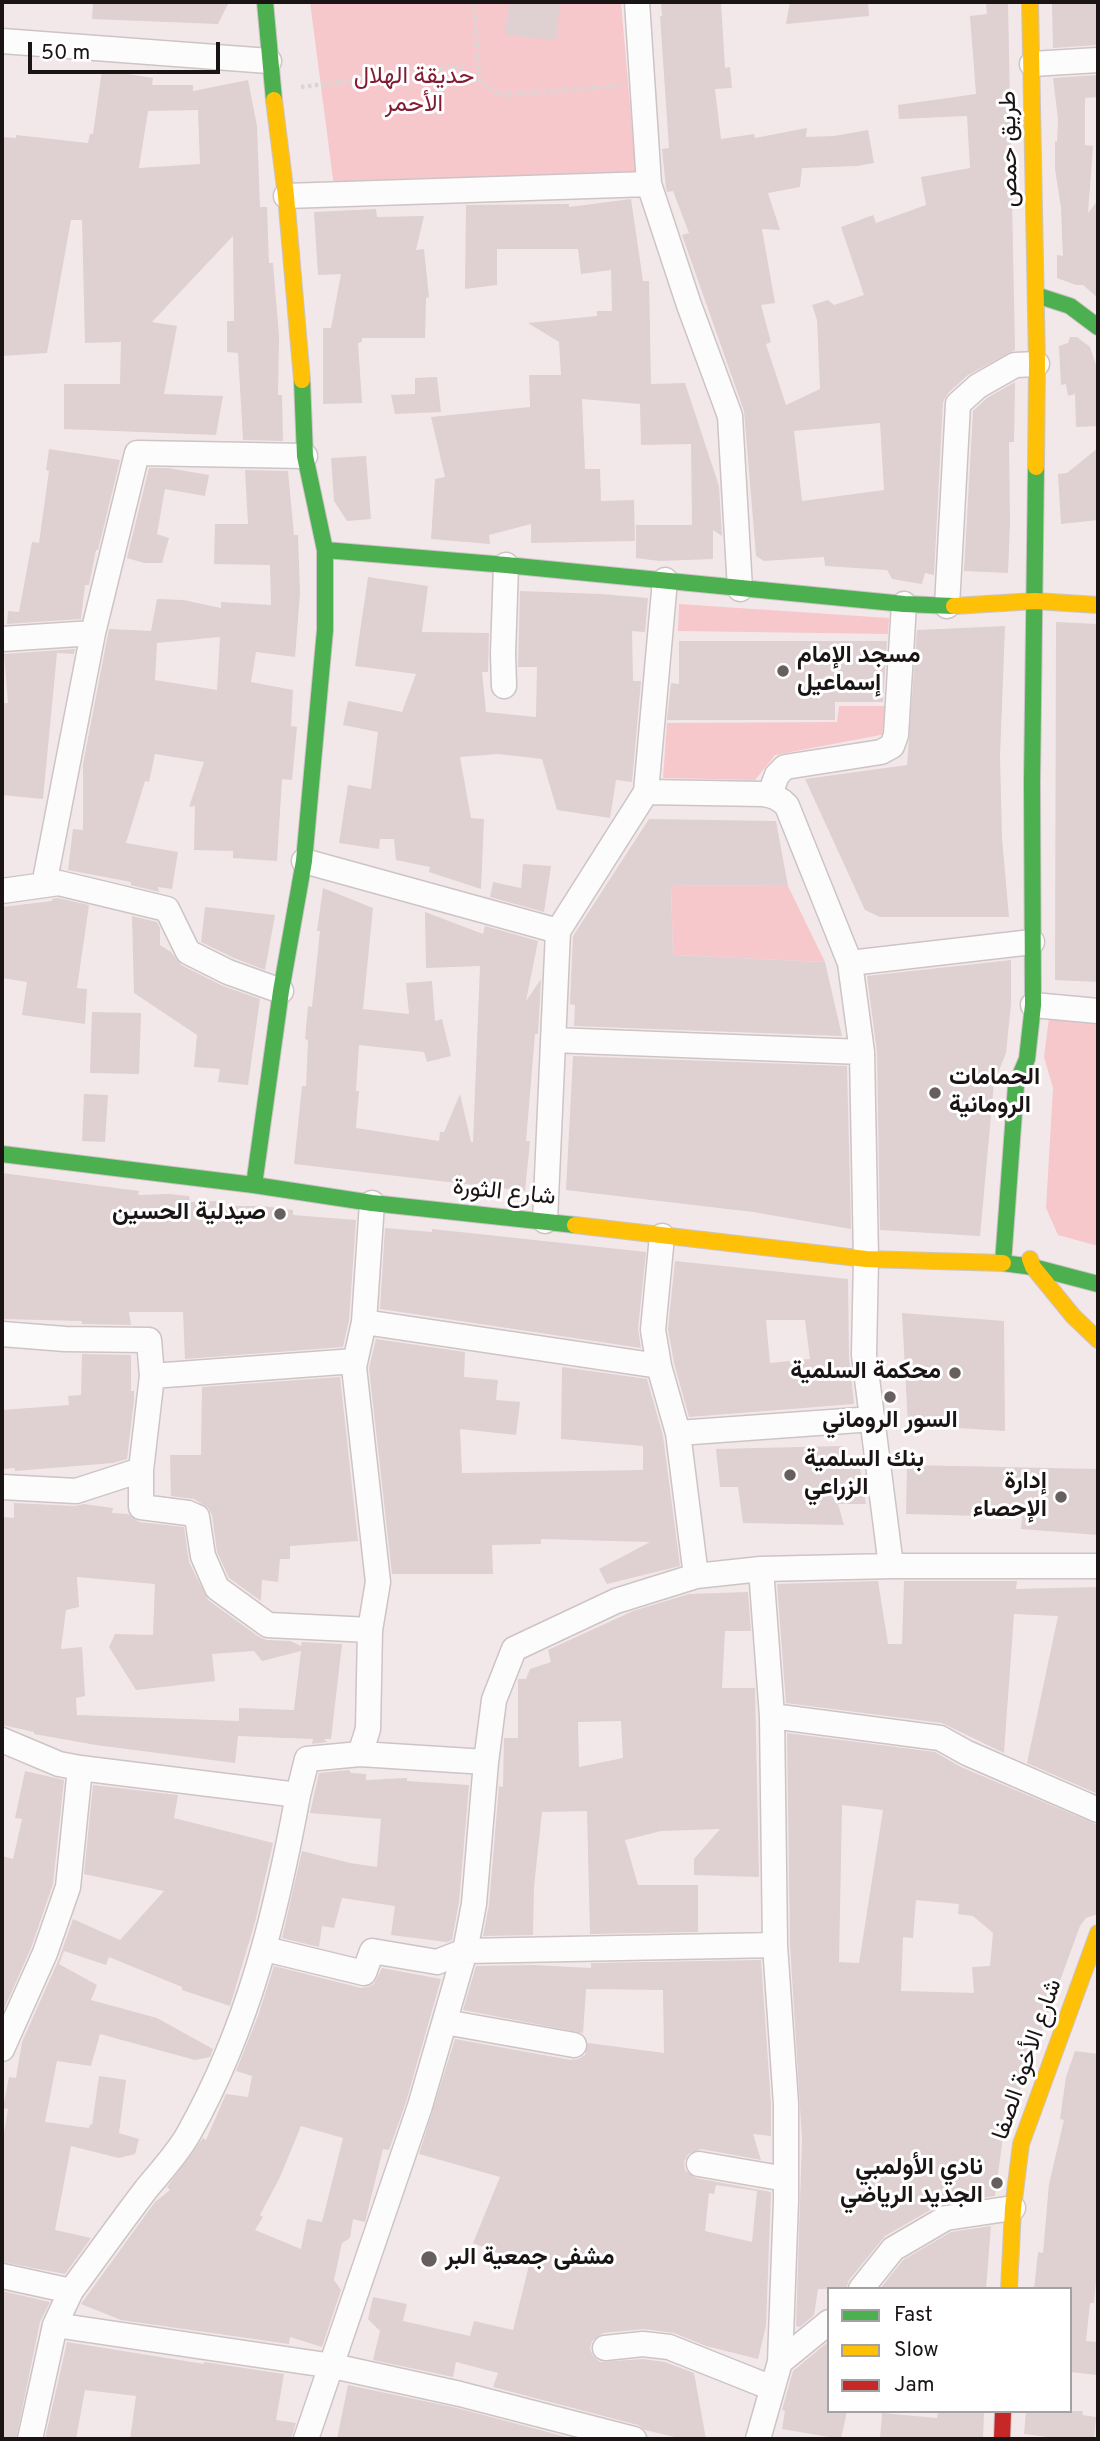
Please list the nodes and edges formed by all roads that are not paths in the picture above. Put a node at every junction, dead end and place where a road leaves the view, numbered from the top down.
1 (265, 2) edge
2 (637, 2) edge
3 (1030, 2) edge
4 (2, 41) edge
5 (1098, 60) edge
6 (269, 61) junction
7 (1032, 64) junction
8 (649, 184) junction
9 (286, 196) junction
10 (1036, 295) junction
11 (1098, 327) edge
12 (1037, 364) junction
13 (305, 456) junction
14 (325, 551) junction
15 (506, 565) junction
16 (665, 580) junction
17 (740, 589) junction
18 (1035, 601) junction
19 (904, 604) junction
20 (1098, 605) edge
21 (947, 606) junction
22 (93, 633) junction
23 (2, 639) edge
24 (504, 686) dead end
25 (646, 792) junction
26 (770, 794) junction
27 (304, 860) junction
28 (44, 885) junction
29 (2, 891) edge
30 (558, 931) junction
31 (1032, 942) junction
32 (850, 963) junction
33 (281, 991) junction
34 (1033, 1005) junction
35 (1098, 1011) edge
36 (553, 1040) junction
37 (862, 1052) junction
38 (1027, 1059) junction
39 (1032, 1087) dead end
40 (2, 1154) edge
41 (254, 1185) junction
42 (372, 1203) junction
43 (545, 1221) junction
44 (662, 1236) junction
45 (1026, 1244) dead end
46 (866, 1259) junction
47 (1003, 1263) junction
48 (1033, 1267) junction
49 (1098, 1284) edge
50 (364, 1322) junction
51 (2, 1334) edge
52 (1098, 1340) edge
53 (355, 1361) junction
54 (659, 1366) junction
55 (152, 1376) junction
56 (873, 1419) junction
57 (678, 1433) junction
58 (141, 1470) junction
59 (2, 1487) edge
60 (891, 1566) junction
61 (1098, 1566) edge
62 (761, 1569) junction
63 (696, 1576) junction
64 (370, 1630) junction
65 (772, 1716) junction
66 (2, 1740) edge
67 (359, 1755) junction
68 (486, 1762) junction
69 (80, 1768) junction
70 (298, 1795) junction
71 (1098, 1810) edge
72 (1098, 1933) edge
73 (775, 1945) junction
74 (265, 1949) junction
75 (465, 1951) junction
76 (444, 2022) junction
77 (574, 2045) dead end
78 (2, 2049) edge
79 (699, 2164) dead end
80 (786, 2179) junction
81 (1013, 2207) junction
82 (2, 2276) edge
83 (863, 2287) edge
84 (1009, 2287) edge
85 (71, 2291) junction
86 (827, 2324) edge
87 (55, 2325) junction
88 (605, 2348) dead end
89 (780, 2362) junction
90 (333, 2367) junction
91 (772, 2388) junction
92 (1003, 2413) edge
93 (30, 2439) edge
94 (306, 2439) edge
95 (634, 2439) edge
96 (758, 2439) edge
97 (1002, 2439) edge

1 - 6 main road
2 - 8 street
3 - 7 main road, طريق حمص
4 - 6 street
5 - 7 street
6 - 9 main road
7 - 10 main road, طريق حمص
8 - 9 street
8 - 17 street
9 - 13 main road
10 - 11 main road
10 - 12 main road, طريق حمص
12 - 18 main road, طريق حمص
12 - 21 street
13 - 14 main road
13 - 22 street
14 - 15 main road
14 - 27 main road
15 - 16 main road
15 - 24 street
16 - 17 main road
16 - 25 street
17 - 19 main road
18 - 20 main road
18 - 21 main road
18 - 31 main road, طريق حمص
19 - 21 main road
19 - 26 street
22 - 23 street
22 - 28 street
25 - 26 street
25 - 30 street
26 - 32 street
27 - 30 street
27 - 33 main road
28 - 29 street
28 - 33 street
30 - 36 street
31 - 32 street
31 - 34 main road, طريق حمص
32 - 37 street
33 - 41 main road
34 - 35 street
34 - 38 main road, طريق حمص
36 - 37 street
36 - 43 street
37 - 46 street
38 - 39 main road
38 - 47 main road
40 - 41 main road, شارع الثورة
41 - 42 main road, شارع الثورة
42 - 43 main road, شارع الثورة
42 - 50 street
43 - 44 main road, شارع الثورة
44 - 46 main road, شارع الثورة
44 - 54 street
45 - 48 main road
46 - 47 main road, شارع الثورة
46 - 56 street
47 - 48 main road, شارع الثورة
48 - 49 main road, شارع الثورة
48 - 52 main road
50 - 53 street
50 - 54 street
51 - 55 street
53 - 55 street
53 - 64 street
54 - 57 street
55 - 58 street
56 - 57 street
56 - 60 street
57 - 63 street
58 - 59 street
58 - 64 street
60 - 61 street
60 - 62 street
62 - 63 street
62 - 65 street
63 - 68 street
64 - 67 street
65 - 71 street
65 - 73 street
66 - 69 street
67 - 68 street
67 - 70 street
68 - 75 street
69 - 70 street
69 - 78 street
70 - 74 street
72 - 81 main road, شارع الأخوة الصفا
73 - 75 street
73 - 80 street
74 - 75 street
74 - 85 street
75 - 76 street
76 - 77 street
76 - 90 street
79 - 80 street
80 - 89 street
81 - 83 street
81 - 84 main road, شارع الأخوة الصفا
82 - 85 street
85 - 87 street
86 - 89 street
87 - 90 street
87 - 93 street
88 - 91 street
89 - 91 street
90 - 94 street
90 - 95 street
91 - 96 street
92 - 97 main road

